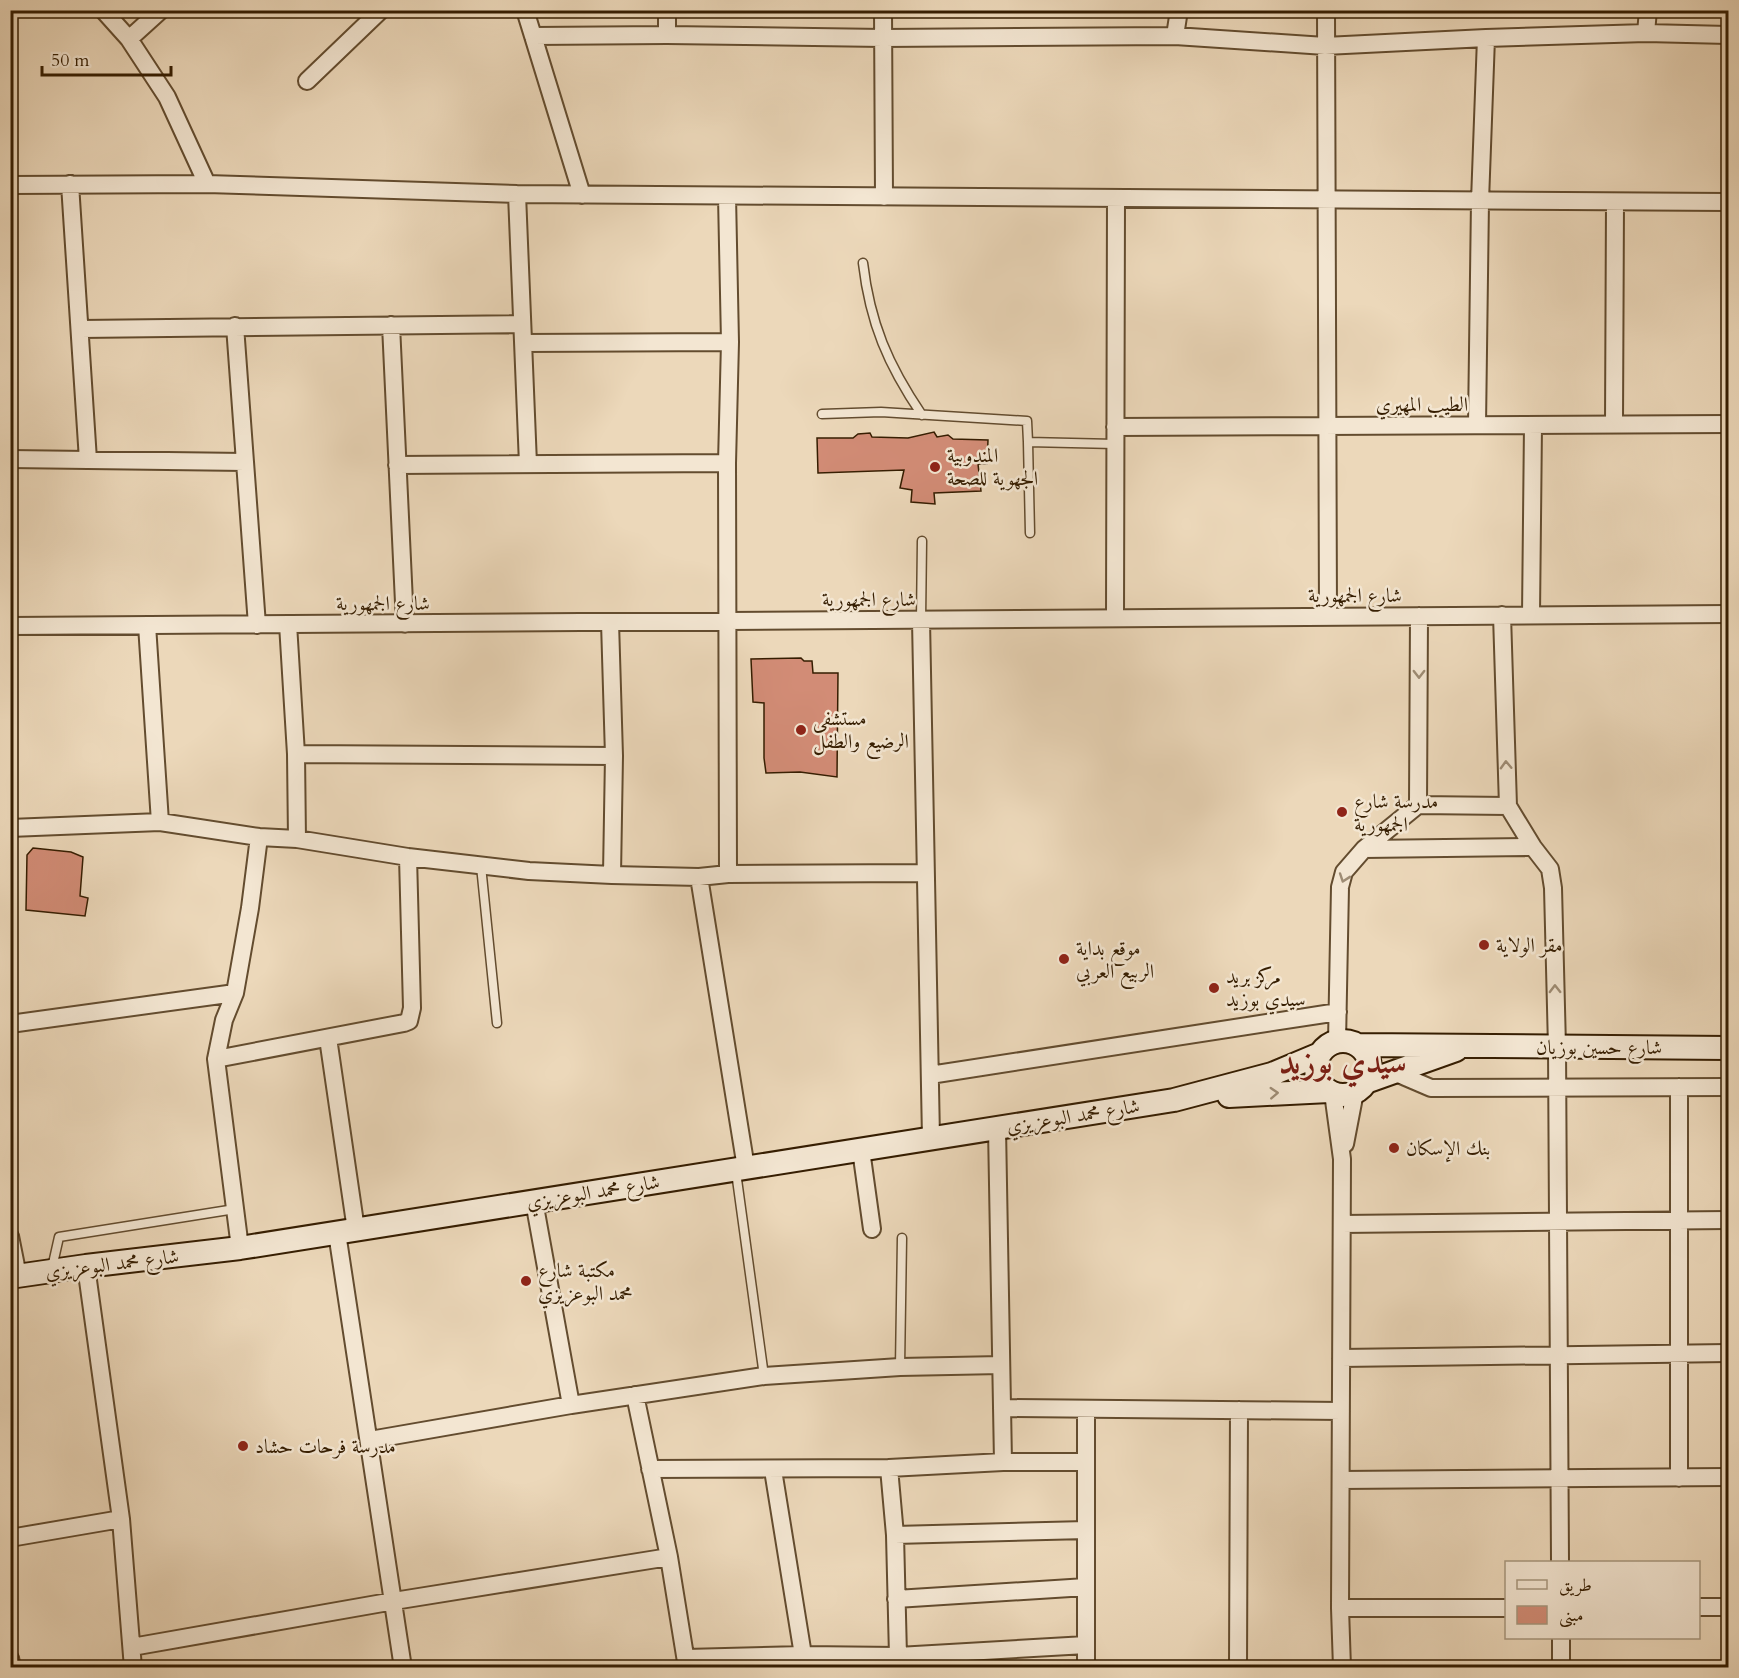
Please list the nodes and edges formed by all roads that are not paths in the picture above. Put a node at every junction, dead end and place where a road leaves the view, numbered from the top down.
1 (103, 10) edge
2 (160, 10) edge
3 (381, 10) edge
4 (525, 10) edge
5 (667, 10) edge
6 (883, 10) edge
7 (1179, 10) edge
8 (1326, 10) edge
9 (1648, 10) edge
10 (1646, 33) junction
11 (667, 35) junction
12 (1728, 35) edge
13 (533, 36) junction
14 (1175, 36) junction
15 (883, 38) junction
16 (1486, 38) junction
17 (129, 39) junction
18 (1325, 46) junction
19 (307, 81) dead end
20 (207, 183) junction
21 (70, 184) junction
22 (10, 185) edge
23 (517, 194) junction
24 (582, 195) junction
25 (727, 196) junction
26 (884, 197) junction
27 (1116, 198) junction
28 (1328, 200) junction
29 (1480, 201) junction
30 (1615, 202) junction
31 (1728, 202) edge
32 (863, 263) dead end
33 (522, 324) junction
34 (391, 325) junction
35 (236, 326) junction
36 (81, 329) junction
37 (730, 342) junction
38 (523, 343) junction
39 (822, 414) dead end
40 (922, 415) junction
41 (1614, 424) junction
42 (1728, 424) edge
43 (1477, 425) junction
44 (1533, 425) junction
45 (1328, 426) junction
46 (1115, 436) junction
47 (1028, 442) junction
48 (10, 459) edge
49 (88, 460) junction
50 (245, 462) junction
51 (727, 463) junction
52 (528, 464) junction
53 (397, 465) junction
54 (1030, 533) dead end
55 (922, 541) dead end
56 (1728, 614) edge
57 (1502, 615) junction
58 (1531, 615) junction
59 (1328, 616) junction
60 (1419, 616) junction
61 (1115, 618) junction
62 (921, 620) junction
63 (728, 621) junction
64 (610, 622) junction
65 (288, 624) junction
66 (405, 624) junction
67 (257, 625) junction
68 (10, 626) edge
69 (147, 626) junction
70 (296, 754) junction
71 (614, 756) junction
72 (1419, 805) junction
73 (1508, 806) junction
74 (160, 822) junction
75 (10, 828) edge
76 (259, 837) junction
77 (297, 839) junction
78 (1533, 847) junction
79 (1364, 849) junction
80 (408, 857) junction
81 (482, 866) junction
82 (925, 873) junction
83 (728, 874) junction
84 (612, 876) junction
85 (699, 877) junction
86 (235, 993) junction
87 (1338, 1012) junction
88 (497, 1023) dead end
89 (10, 1024) edge
90 (328, 1038) junction
91 (1469, 1045) junction
92 (1338, 1047) junction
93 (1557, 1047) junction
94 (1728, 1048) edge
95 (216, 1059) junction
96 (1396, 1072) junction
97 (930, 1075) junction
98 (1557, 1088) junction
99 (1679, 1088) junction
100 (1728, 1088) edge
101 (1346, 1089) junction
102 (1174, 1100) junction
103 (997, 1128) junction
104 (931, 1138) junction
105 (861, 1150) junction
106 (741, 1169) junction
107 (534, 1202) junction
108 (235, 1209) junction
109 (1728, 1220) edge
110 (1679, 1221) junction
111 (1558, 1222) junction
112 (1342, 1224) junction
113 (872, 1229) dead end
114 (346, 1231) junction
115 (10, 1236) edge
116 (902, 1238) dead end
117 (240, 1248) junction
118 (86, 1266) junction
119 (51, 1271) junction
120 (14, 1277) edge
121 (1728, 1353) edge
122 (1679, 1354) junction
123 (1559, 1355) junction
124 (1341, 1358) junction
125 (1001, 1365) junction
126 (900, 1367) junction
127 (764, 1377) junction
128 (635, 1395) junction
129 (571, 1405) junction
130 (1002, 1408) junction
131 (1086, 1408) junction
132 (1239, 1410) junction
133 (1341, 1411) junction
134 (370, 1440) junction
135 (1003, 1462) junction
136 (1086, 1462) junction
137 (889, 1468) junction
138 (650, 1469) junction
139 (773, 1470) junction
140 (1728, 1477) edge
141 (1560, 1478) junction
142 (1679, 1478) junction
143 (1341, 1480) junction
144 (121, 1519) junction
145 (1086, 1530) junction
146 (895, 1535) junction
147 (10, 1538) edge
148 (669, 1557) junction
149 (1560, 1561) edge
150 (1086, 1587) junction
151 (896, 1599) junction
152 (394, 1601) junction
153 (1700, 1607) edge
154 (1728, 1607) edge
155 (1340, 1608) junction
156 (1505, 1608) edge
157 (1561, 1639) edge
158 (1086, 1645) junction
159 (132, 1647) junction
160 (803, 1655) junction
161 (898, 1656) junction
162 (10, 1658) edge
163 (686, 1663) edge
164 (12, 1668) edge
165 (133, 1668) edge
166 (403, 1668) edge
167 (1086, 1668) edge
168 (1238, 1668) edge
169 (1342, 1668) edge
170 (1561, 1668) edge

1 - 17 street
2 - 17 street
3 - 19 street
4 - 13 street
5 - 11 street
6 - 15 street
7 - 14 street
8 - 18 street
9 - 10 street
10 - 12 street
10 - 16 street
11 - 13 street
11 - 15 street
13 - 24 street
14 - 15 street
14 - 18 street
15 - 26 street
16 - 18 street
16 - 29 street
17 - 20 street
18 - 28 street
20 - 21 street
20 - 23 street
21 - 22 street
21 - 36 street
23 - 24 street
23 - 33 street
24 - 25 street
25 - 26 street
25 - 37 street
26 - 27 street
27 - 28 street
27 - 46 street
28 - 29 street
28 - 45 street
29 - 30 street
29 - 43 street
30 - 31 street
30 - 41 street
32 - 40 lane
33 - 34 street
33 - 38 street
34 - 35 street
34 - 53 street
35 - 36 street
35 - 50 street
36 - 49 street
37 - 38 street
37 - 51 street
38 - 52 street
39 - 40 lane
40 - 47 lane
41 - 42 street, الطيب المهيري
41 - 44 street, الطيب المهيري
43 - 44 street, الطيب المهيري
43 - 45 street, الطيب المهيري
44 - 58 street
45 - 46 street, الطيب المهيري
45 - 59 street
46 - 47 lane
46 - 61 street
47 - 54 lane
48 - 49 street
49 - 50 street
50 - 67 street
51 - 52 street
51 - 63 street
52 - 53 street
53 - 66 street
55 - 62 lane
56 - 58 street, شارع الجمهورية
57 - 58 street, شارع الجمهورية
57 - 60 street, شارع الجمهورية
73 -> 57 street
59 - 60 street, شارع الجمهورية
59 - 61 street, شارع الجمهورية
60 -> 72 street
61 - 62 street, شارع الجمهورية
62 - 63 street, شارع الجمهورية
62 - 82 street
63 - 64 street, شارع الجمهورية
63 - 83 street
64 - 66 street, شارع الجمهورية
64 - 71 street
65 - 66 street, شارع الجمهورية
65 - 67 street, شارع الجمهورية
65 - 70 street
67 - 69 street, شارع الجمهورية
68 - 69 street, شارع الجمهورية
69 - 74 street
70 - 71 street
70 - 77 street
71 - 84 street
72 - 73 street
72 - 79 street
73 - 78 street
74 - 75 street
74 - 76 street
76 - 77 street
76 - 86 street
77 - 80 street
78 - 79 street
93 -> 78 street
79 -> 87 street
80 - 81 street
80 - 90 street
81 - 84 street
81 - 88 lane
82 - 83 street
82 - 97 street
83 - 85 street
84 - 85 street
85 - 106 street
86 - 89 street
86 - 95 street
87 - 92 street
87 - 97 street
90 - 95 street
90 - 114 street
91 - 92 main road, شارع حسين بوزيان
91 - 93 main road, شارع حسين بوزيان
91 - 96 main road, شارع حسين بوزيان
92 - 101 main road
92 - 101 main road
92 - 102 main road, شارع محمد البوعزيزي
93 - 94 main road, شارع حسين بوزيان
93 - 98 street
95 - 108 street
96 - 98 street
96 - 101 main road, شارع حسين بوزيان
97 - 104 street
98 - 99 street
98 - 111 street
99 - 100 street
99 - 110 street
102 -> 101 main road, شارع محمد البوعزيزي
101 - 112 street
102 - 103 main road, شارع محمد البوعزيزي
103 - 104 main road, شارع محمد البوعزيزي
103 - 125 street
104 - 105 main road, شارع محمد البوعزيزي
105 - 106 main road, شارع محمد البوعزيزي
105 - 113 street
106 - 107 main road, شارع محمد البوعزيزي
106 - 127 lane
107 - 114 main road, شارع محمد البوعزيزي
107 - 129 street
108 - 117 street
108 - 119 lane
109 - 110 street
110 - 111 street
110 - 122 street
111 - 112 street
111 - 123 street
112 - 124 street
114 - 117 main road, شارع محمد البوعزيزي
114 - 134 street
115 - 120 street
116 - 126 lane
117 - 118 main road, شارع محمد البوعزيزي
118 - 119 main road, شارع محمد البوعزيزي
118 - 144 street
119 - 120 main road, شارع محمد البوعزيزي
121 - 122 street
122 - 123 street
122 - 142 street
123 - 124 street
123 - 141 street
124 - 133 street
125 - 126 street
125 - 130 street
126 - 127 street
127 - 128 street
128 - 129 street
128 - 138 street
129 - 134 street
130 - 131 street
130 - 135 street
131 - 132 street
131 - 136 street
132 - 133 street
132 - 168 street
133 - 143 street
134 - 152 street
135 - 136 street
135 - 137 street
136 - 145 street
137 - 139 street
137 - 146 street
138 - 139 street
138 - 148 street
139 - 160 street
140 - 142 street
141 - 142 street
141 - 143 street
141 - 149 street
143 - 155 street
144 - 147 street
144 - 159 street
145 - 146 street
145 - 150 street
146 - 151 street
148 - 152 street
148 - 163 street
150 - 151 street
150 - 158 street
151 - 161 street
152 - 159 street
152 - 166 street
153 - 154 street
155 - 156 street
155 - 169 street
157 - 170 street
158 - 161 street
158 - 167 street
159 - 165 street
160 - 161 street
160 - 163 street
162 - 164 street

